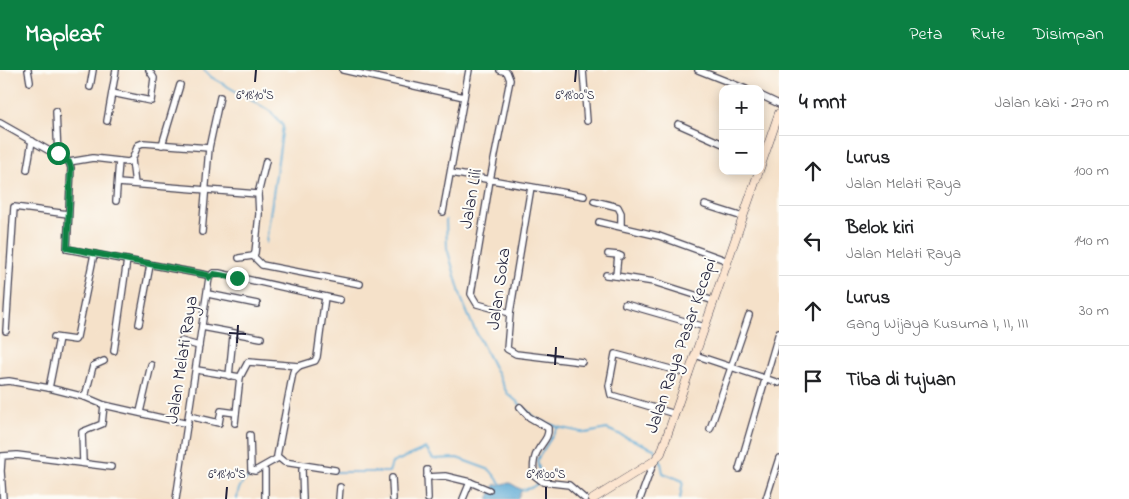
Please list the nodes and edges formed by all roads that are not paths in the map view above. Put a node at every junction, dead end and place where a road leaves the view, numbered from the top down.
1 (28, 70) edge
2 (94, 70) edge
3 (116, 70) edge
4 (149, 70) edge
5 (343, 70) edge
6 (469, 70) edge
7 (500, 70) edge
8 (583, 70) edge
9 (698, 70) edge
10 (30, 82) dead end
11 (180, 85) dead end
12 (736, 85) edge
13 (90, 88) dead end
14 (112, 93) junction
15 (220, 97) dead end
16 (464, 97) junction
17 (764, 97) edge
18 (779, 104) edge
19 (56, 111) dead end
20 (779, 113) edge
21 (107, 121) dead end
22 (587, 121) dead end
23 (0, 122) edge
24 (678, 124) dead end
25 (32, 141) junction
26 (719, 142) edge
27 (162, 145) junction
28 (209, 148) junction
29 (764, 155) edge
30 (58, 156) junction
31 (132, 160) junction
32 (119, 161) junction
33 (69, 162) junction
34 (266, 162) dead end
35 (27, 170) dead end
36 (451, 173) junction
37 (758, 175) edge
38 (490, 180) junction
39 (118, 183) junction
40 (135, 184) junction
41 (531, 187) junction
42 (206, 189) junction
43 (258, 194) junction
44 (584, 196) dead end
45 (116, 201) dead end
46 (594, 201) dead end
47 (705, 205) dead end
48 (444, 212) dead end
49 (68, 214) junction
50 (744, 217) junction
51 (599, 222) dead end
52 (621, 225) junction
53 (202, 232) dead end
54 (94, 254) junction
55 (608, 254) dead end
56 (253, 256) junction
57 (239, 258) dead end
58 (128, 260) junction
59 (728, 261) junction
60 (150, 265) junction
61 (606, 275) dead end
62 (616, 276) junction
63 (209, 278) junction
64 (360, 284) dead end
65 (208, 294) junction
66 (325, 297) junction
67 (340, 300) dead end
68 (714, 300) junction
69 (256, 304) dead end
70 (625, 304) dead end
71 (510, 313) junction
72 (748, 316) dead end
73 (140, 324) dead end
74 (202, 326) junction
75 (705, 327) junction
76 (6, 331) dead end
77 (779, 332) edge
78 (233, 336) dead end
79 (261, 338) dead end
80 (181, 341) dead end
81 (199, 346) junction
82 (114, 351) dead end
83 (695, 355) junction
84 (104, 361) dead end
85 (582, 362) dead end
86 (151, 365) dead end
87 (298, 366) junction
88 (732, 368) junction
89 (197, 370) junction
90 (689, 374) junction
91 (229, 376) junction
92 (240, 377) junction
93 (765, 379) junction
94 (0, 382) edge
95 (779, 383) edge
96 (49, 388) junction
97 (84, 397) junction
98 (104, 405) junction
99 (520, 407) dead end
100 (140, 412) junction
101 (236, 413) junction
102 (675, 414) junction
103 (190, 416) junction
104 (235, 423) dead end
105 (188, 424) junction
106 (710, 429) dead end
107 (250, 435) dead end
108 (278, 458) junction
109 (657, 458) junction
110 (779, 458) edge
111 (82, 463) junction
112 (111, 466) dead end
113 (739, 469) dead end
114 (302, 470) dead end
115 (335, 470) dead end
116 (427, 470) dead end
117 (0, 471) edge
118 (265, 471) dead end
119 (427, 477) junction
120 (392, 478) dead end
121 (470, 482) junction
122 (340, 487) dead end
123 (489, 490) dead end
124 (3, 499) edge
125 (176, 499) edge
126 (265, 499) edge
127 (303, 499) edge
128 (339, 499) edge
129 (393, 499) edge
130 (428, 499) edge
131 (463, 499) edge
132 (586, 499) edge
133 (593, 499) edge
134 (640, 499) edge
135 (766, 499) edge

1 - 10 street
2 - 13 street
3 - 14 street
4 - 14 street
5 - 16 street
6 - 16 street
7 - 38 street, Jalan Lili
8 - 22 street
9 - 12 street
11 - 27 street
14 - 21 street
15 - 28 street
16 - 36 street
17 - 18 street
19 - 30 street
20 - 29 street
23 - 25 street
24 - 26 street
25 - 30 street
25 - 35 street
27 - 28 street
27 - 31 street
28 - 42 street
30 - 33 street
31 - 32 street
31 - 40 street
32 - 33 street
32 - 39 street
33 - 49 street, Jalan Melati Raya
34 - 43 street
36 - 38 street
36 - 48 street
37 - 50 street, Jalan Raya Pasar Kecapi
38 - 41 street
38 - 71 street, Jalan Lili
39 - 40 street
39 - 45 street
40 - 42 street
41 - 44 street
41 - 71 street, Jalan Soka
42 - 43 street
42 - 53 street
43 - 56 street
46 - 52 street
47 - 50 street
49 - 54 street, Jalan Melati Raya
49 - 76 street
50 - 59 street, Jalan Raya Pasar Kecapi
51 - 52 street
52 - 59 street
54 - 58 street, Jalan Melati Raya
54 - 96 street
55 - 62 street
56 - 57 street
56 - 64 street
58 - 60 street, Jalan Melati Raya
58 - 82 street
59 - 68 street, Jalan Raya Pasar Kecapi
60 - 63 street, Jalan Melati Raya
60 - 73 street
61 - 62 street
62 - 68 street
63 - 65 street, Jalan Melati Raya
63 - 66 street
65 - 69 street
65 - 74 street, Jalan Melati Raya
66 - 67 street
66 - 87 street
68 - 75 street, Jalan Raya Pasar Kecapi
70 - 75 street
71 - 85 street, Jalan Soka
72 - 88 street
74 - 79 street
74 - 81 street, Jalan Melati Raya
75 - 83 street, Jalan Raya Pasar Kecapi
77 - 93 street
78 - 91 street
80 - 81 street
81 - 89 street, Jalan Melati Raya
83 - 88 street
83 - 90 street, Jalan Raya Pasar Kecapi
84 - 97 street
86 - 100 street
87 - 92 street
87 - 108 street
88 - 93 street
88 - 106 street
89 - 91 street
89 - 103 street, Jalan Melati Raya
90 - 102 street, Jalan Raya Pasar Kecapi
90 - 102 street
91 - 92 street
92 - 101 street
93 - 95 street
93 - 113 street
94 - 96 street
96 - 97 street
97 - 98 street
98 - 100 street
98 - 111 street
99 - 132 street
100 - 105 street
101 - 103 street
101 - 104 street
102 - 109 street, Jalan Raya Pasar Kecapi
103 - 105 street, Jalan Melati Raya
105 - 125 street, Jalan Melati Raya
107 - 108 street
108 - 115 street
109 - 133 street, Jalan Raya Pasar Kecapi
109 - 134 street
110 - 135 street
111 - 112 street
111 - 117 street
114 - 127 street
116 - 119 street
117 - 124 street
118 - 126 street
119 - 121 street
119 - 130 street
120 - 129 street
121 - 123 street
121 - 131 street
122 - 128 street

